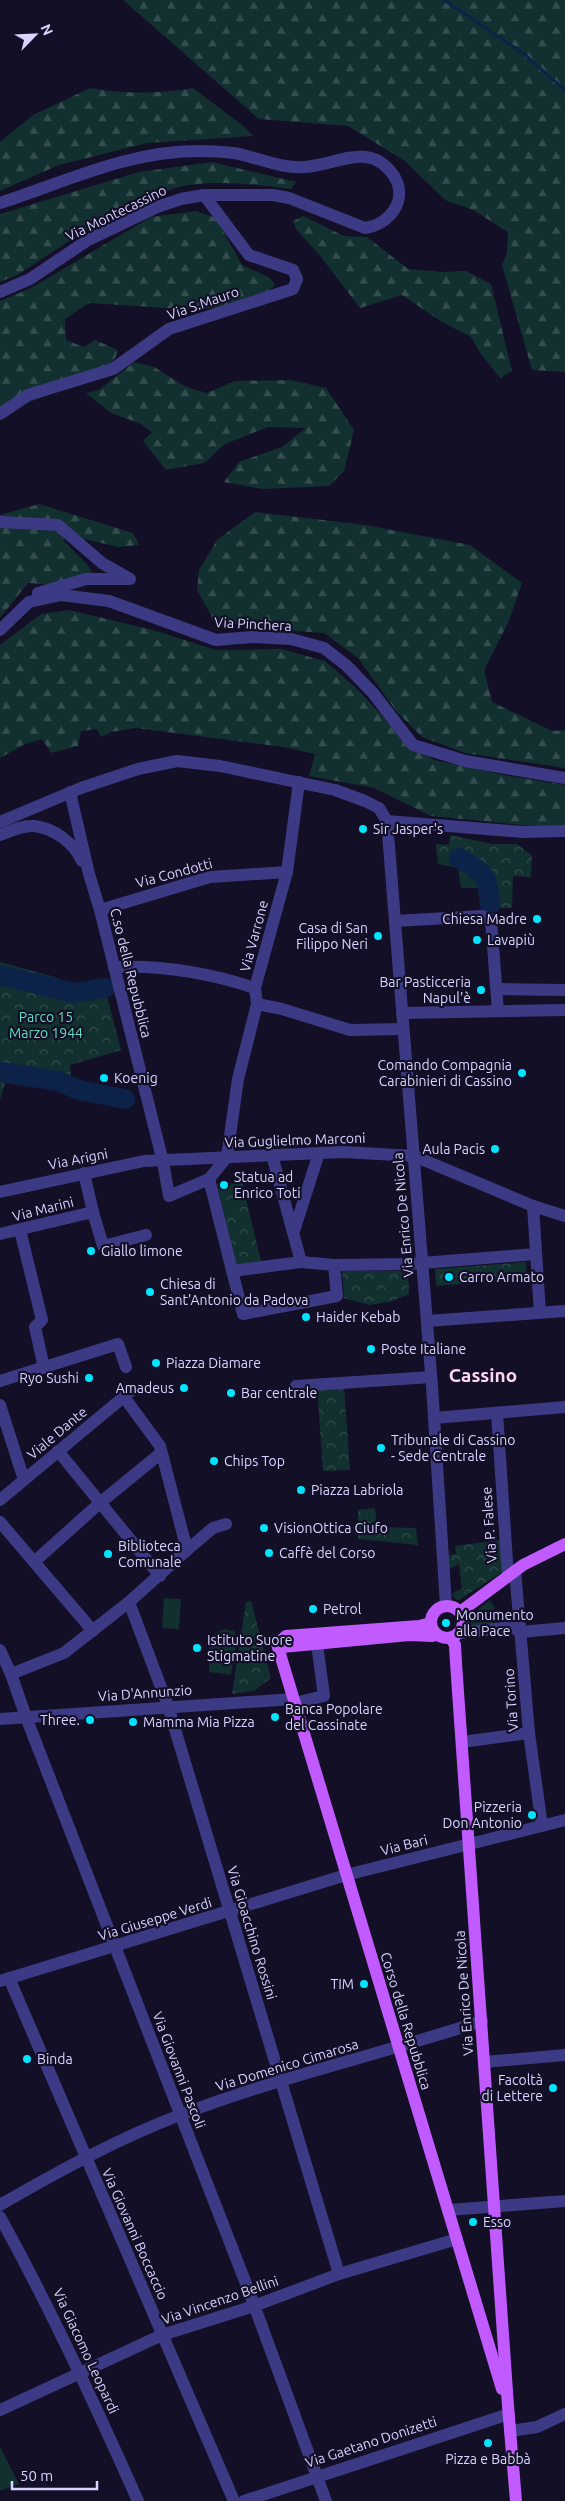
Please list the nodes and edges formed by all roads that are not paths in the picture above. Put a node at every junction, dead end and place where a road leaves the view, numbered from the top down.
1 (204, 195) junction
2 (0, 203) edge
3 (0, 292) edge
4 (0, 414) edge
5 (0, 522) edge
6 (29, 602) junction
7 (0, 630) edge
8 (565, 778) edge
9 (300, 782) junction
10 (70, 792) junction
11 (387, 821) junction
12 (0, 822) edge
13 (549, 831) junction
14 (565, 831) edge
15 (0, 835) edge
16 (565, 836) edge
17 (287, 872) junction
18 (88, 874) junction
19 (100, 910) junction
20 (395, 921) junction
21 (114, 967) junction
22 (255, 988) junction
23 (498, 989) junction
24 (565, 990) edge
25 (257, 1004) junction
26 (565, 1010) edge
27 (498, 1011) junction
28 (402, 1013) junction
29 (403, 1029) junction
30 (319, 1153) junction
31 (272, 1155) junction
32 (414, 1156) junction
33 (227, 1157) junction
34 (163, 1162) junction
35 (84, 1173) junction
36 (209, 1179) junction
37 (0, 1192) edge
38 (533, 1206) junction
39 (94, 1212) junction
40 (565, 1216) edge
41 (20, 1230) junction
42 (294, 1231) junction
43 (0, 1234) edge
44 (146, 1235) dead end
45 (536, 1254) junction
46 (301, 1262) junction
47 (422, 1263) junction
48 (334, 1265) junction
49 (232, 1271) junction
50 (565, 1311) edge
51 (540, 1313) junction
52 (427, 1321) junction
53 (126, 1367) dead end
54 (44, 1368) junction
55 (431, 1377) junction
56 (0, 1381) edge
57 (296, 1386) dead end
58 (0, 1405) edge
59 (565, 1407) edge
60 (497, 1413) junction
61 (434, 1418) junction
62 (58, 1451) junction
63 (161, 1453) junction
64 (24, 1480) junction
65 (0, 1500) edge
66 (101, 1502) junction
67 (0, 1522) edge
68 (226, 1524) dead end
69 (565, 1544) edge
70 (187, 1550) junction
71 (34, 1562) junction
72 (512, 1573) junction
73 (160, 1576) junction
74 (129, 1602) junction
75 (446, 1606) junction
76 (460, 1612) junction
77 (433, 1628) junction
78 (565, 1628) edge
79 (93, 1631) junction
80 (522, 1632) junction
81 (455, 1636) junction
82 (277, 1644) junction
83 (317, 1644) junction
84 (0, 1650) edge
85 (11, 1674) junction
86 (294, 1701) junction
87 (168, 1706) junction
88 (26, 1717) junction
89 (0, 1719) edge
90 (528, 1733) junction
91 (462, 1742) junction
92 (565, 1820) edge
93 (542, 1826) junction
94 (469, 1844) junction
95 (346, 1875) junction
96 (229, 1911) junction
97 (115, 1947) junction
98 (4, 1980) edge
99 (482, 2021) junction
100 (399, 2048) junction
101 (565, 2056) edge
102 (484, 2062) junction
103 (282, 2081) junction
104 (180, 2114) junction
105 (84, 2156) junction
106 (565, 2201) edge
107 (0, 2205) edge
108 (495, 2207) junction
109 (448, 2210) junction
110 (0, 2217) edge
111 (457, 2239) junction
112 (340, 2274) junction
113 (254, 2306) junction
114 (504, 2332) junction
115 (162, 2335) junction
116 (486, 2336) junction
117 (81, 2373) junction
118 (0, 2410) edge
119 (508, 2410) junction
120 (565, 2414) edge
121 (510, 2431) junction
122 (316, 2476) junction
123 (138, 2501) edge
124 (234, 2501) edge
125 (244, 2501) edge
126 (326, 2501) edge
127 (516, 2501) edge

1 - 2 street, Via Montecassino
1 - 3 street, Via Montecassino
1 - 4 street, Via S.Mauro
5 - 6 street
6 - 7 street
6 - 8 street, Via Pinchera
9 - 10 street
9 - 11 street
9 - 17 street, Via Varrone
10 - 12 street
10 - 18 street, C.so della Repubblica
11 - 13 street
11 - 20 street, Via Enrico De Nicola
13 - 14 street
13 - 16 street
15 - 18 street
17 - 19 street, Via Condotti
17 - 22 street, Via Varrone
18 - 19 street, C.so della Repubblica
19 - 21 street, C.so della Repubblica
20 - 23 street
20 - 28 street, Via Enrico De Nicola
21 - 22 street
21 - 34 street, C.so della Repubblica
22 - 25 street, Via Varrone
23 - 24 street
23 - 27 street
25 - 29 street
25 - 33 street, Via Varrone
26 - 27 street
27 - 28 street
28 - 29 street, Via Enrico De Nicola
29 - 32 street, Via Enrico De Nicola
30 - 31 street, Via Guglielmo Marconi
30 - 32 street, Via Guglielmo Marconi
30 - 42 street
31 - 33 street, Via Guglielmo Marconi
31 - 42 street
32 - 38 street, Via Guglielmo Marconi
32 - 47 street, Via Enrico De Nicola
33 - 34 street, Via Guglielmo Marconi
33 - 36 street
34 - 35 street, Via Arigni
34 - 36 street
35 - 37 street, Via Arigni
35 - 39 street, Via Marini
36 - 49 street
38 - 40 street, Via Guglielmo Marconi
38 - 45 street
39 - 41 street, Via Marini
39 - 44 street, Via Marini
41 - 43 street, Via Marini
41 - 54 street
42 - 46 street
45 - 47 street
45 - 51 street
46 - 48 street
46 - 49 street
47 - 48 street
47 - 52 street, Via Enrico De Nicola
48 - 49 street
50 - 51 street
51 - 52 street
52 - 55 street, Via Enrico De Nicola
53 - 54 street
54 - 56 street
55 - 57 street
55 - 61 street, Via Enrico De Nicola
58 - 64 street
59 - 60 street
60 - 61 street
60 - 72 street, Via P. Falese
61 - 75 street, Via Enrico De Nicola
62 - 63 street, Viale Dante
62 - 64 street, Viale Dante
62 - 66 street
63 - 66 street
63 - 70 street
64 - 65 street, Viale Dante
66 - 71 street
66 - 73 street
67 - 71 street
68 - 70 street
69 - 72 main road
70 - 73 street
71 - 79 street
72 - 76 main road
72 - 80 street, Via Torino
73 - 74 street
74 - 79 street
74 - 87 street, Via Gioacchino Rossini
75 - 76 main road
75 - 77 main road
76 - 81 main road
77 - 81 main road
77 - 82 main road
77 - 83 main road
78 - 80 street
79 - 85 street
80 - 81 street
80 - 90 street, Via Torino
81 - 91 main road, Via Enrico De Nicola
82 - 83 main road
82 - 86 main road, Corso della Repubblica
83 - 86 street, Via D'Annunzio
84 - 85 street, Via Giovanni Pascoli
85 - 88 street, Via Giovanni Pascoli
86 - 87 street, Via D'Annunzio
86 - 95 main road, Corso della Repubblica
87 - 88 street, Via D'Annunzio
87 - 96 street, Via Gioacchino Rossini
88 - 89 street, Via D'Annunzio
88 - 97 street, Via Giovanni Pascoli
90 - 91 street
90 - 93 street, Via Torino
91 - 94 main road, Via Enrico De Nicola
92 - 93 street, Via Bari
93 - 94 street, Via Bari
94 - 95 street, Via Bari
94 - 99 main road, Via Enrico De Nicola
95 - 96 street, Via Giuseppe Verdi
95 - 100 main road, Corso della Repubblica
96 - 97 street, Via Giuseppe Verdi
96 - 103 street, Via Gioacchino Rossini
97 - 98 street, Via Giuseppe Verdi
97 - 104 street, Via Giovanni Pascoli
98 - 105 street, Via Giovanni Boccaccio
99 - 100 street, Via Domenico Cimarosa
99 - 102 main road, Via Enrico De Nicola
100 - 103 street, Via Domenico Cimarosa
100 - 109 main road, Corso della Repubblica
101 - 102 street
102 - 108 main road, Via Enrico De Nicola
103 - 104 street, Via Domenico Cimarosa
103 - 112 street, Via Gioacchino Rossini
104 - 105 street, Via Domenico Cimarosa
104 - 113 street, Via Giovanni Pascoli
105 - 107 street, Via Domenico Cimarosa
105 - 115 street, Via Giovanni Boccaccio
106 - 108 street
108 - 109 street
108 - 114 main road, Via Enrico De Nicola
109 - 111 main road, Corso della Repubblica
110 - 117 street, Via Giacomo Leopardi
111 - 112 street, Via Vincenzo Bellini
111 - 116 main road, Corso della Repubblica
112 - 113 street, Via Vincenzo Bellini
113 - 115 street, Via Vincenzo Bellini
113 - 122 street, Via Giovanni Pascoli
114 - 116 main road
114 - 119 main road, Via Enrico De Nicola
115 - 117 street, Via Vincenzo Bellini
115 - 124 street, Via Giovanni Boccaccio
116 - 119 main road, Corso della Repubblica
117 - 118 street, Via Vincenzo Bellini
117 - 123 street, Via Giacomo Leopardi
119 - 121 main road
119 - 122 street, Via Gaetano Donizetti
120 - 121 street
121 - 127 main road
122 - 125 street, Via Gaetano Donizetti
122 - 126 street, Via Giovanni Pascoli

